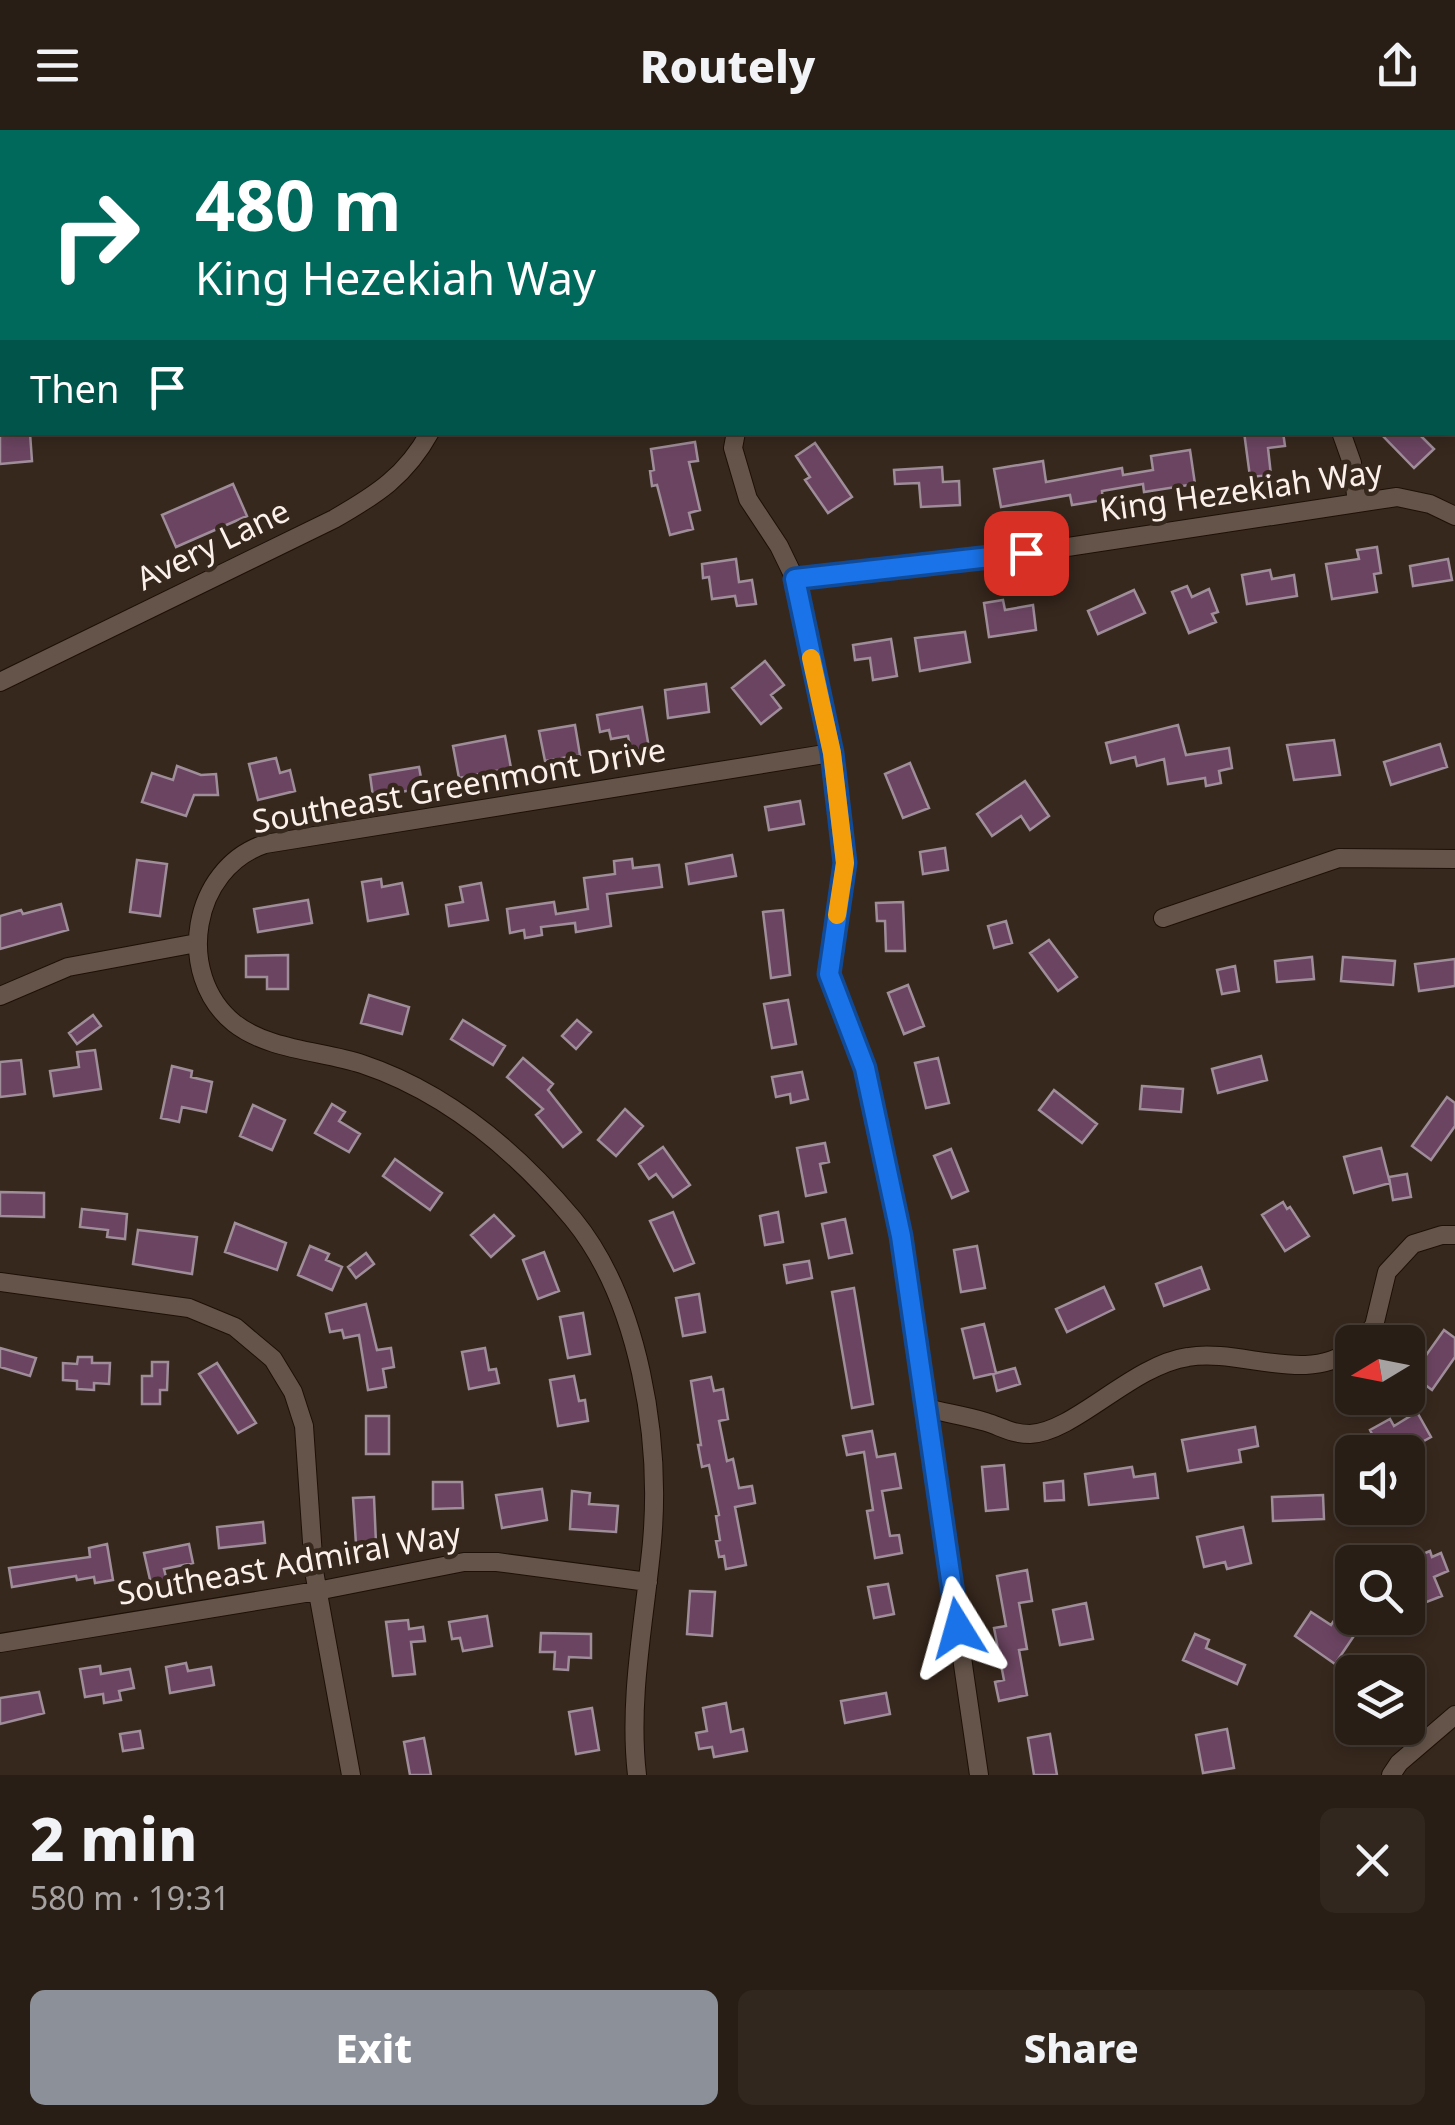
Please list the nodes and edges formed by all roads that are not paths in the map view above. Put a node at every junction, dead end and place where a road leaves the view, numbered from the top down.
1 (428, 435) edge
2 (735, 435) edge
3 (1342, 435) edge
4 (1357, 503) junction
5 (1455, 516) edge
6 (795, 579) junction
7 (0, 682) edge
8 (832, 753) junction
9 (1455, 859) edge
10 (1163, 918) dead end
11 (197, 943) junction
12 (0, 996) edge
13 (1455, 1235) edge
14 (0, 1282) edge
15 (1374, 1325) edge
16 (1335, 1361) edge
17 (926, 1408) junction
18 (648, 1582) junction
19 (317, 1591) junction
20 (0, 1643) edge
21 (1455, 1715) edge
22 (350, 1775) edge
23 (637, 1775) edge
24 (979, 1775) edge
25 (1391, 1775) edge

1 - 7 street, Avery Lane
2 - 6 street
3 - 4 street
4 - 5 street, King Hezekiah Way
4 - 6 street, King Hezekiah Way
6 - 8 street
8 - 11 street, Southeast Greenmont Drive
8 - 17 street
9 - 10 street
11 - 12 street
11 - 18 street, Southeast Greenmont Drive
13 - 15 street
14 - 19 street
16 - 17 street
17 - 24 street
18 - 19 street, Southeast Admiral Way
18 - 23 street, Southeast Greenmont Drive
19 - 20 street, Southeast Admiral Way
19 - 22 street
21 - 25 street

